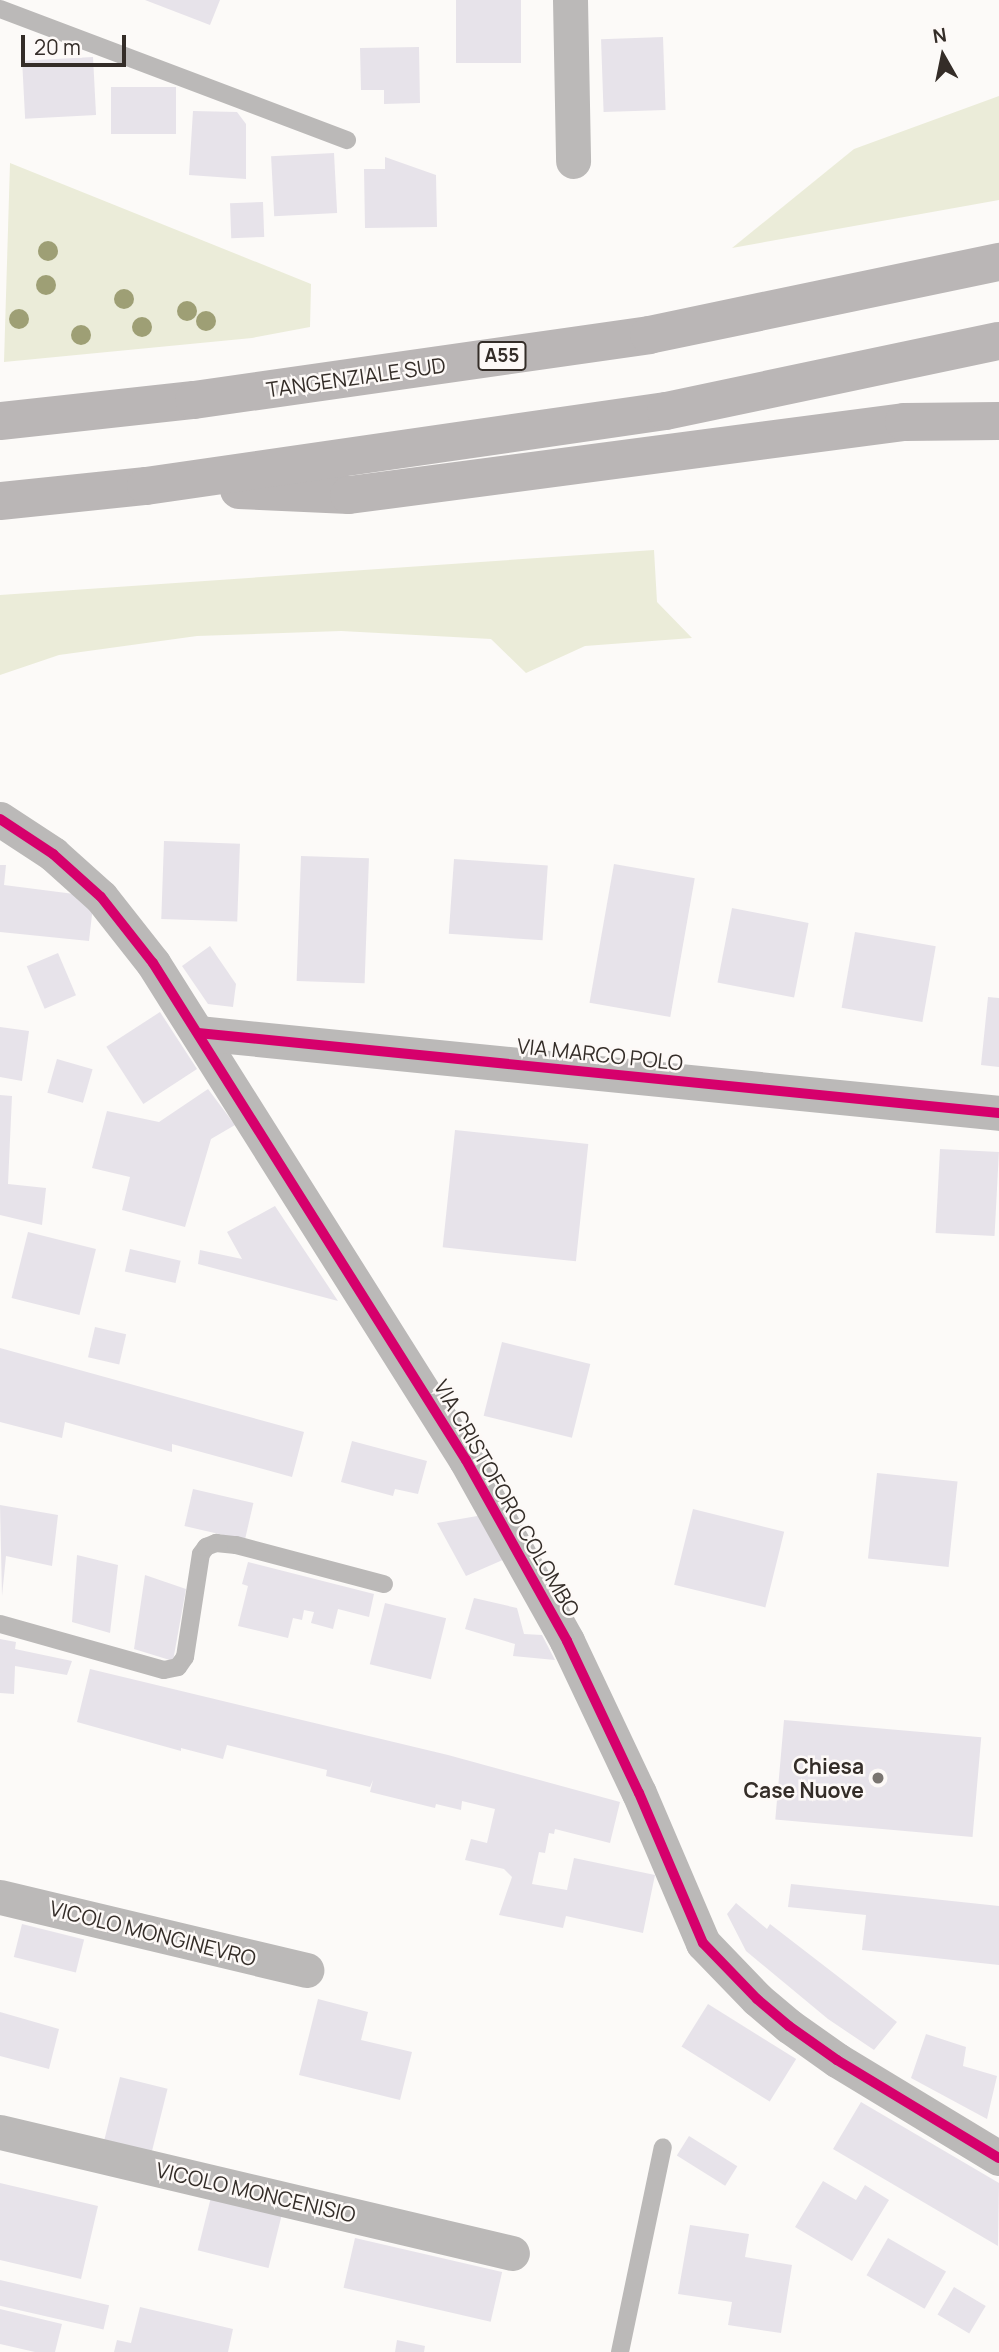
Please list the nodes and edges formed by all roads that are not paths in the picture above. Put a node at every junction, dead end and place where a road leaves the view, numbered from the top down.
1 (570, 0) edge
2 (0, 9) edge
3 (346, 140) dead end
4 (573, 161) dead end
5 (999, 262) edge
6 (999, 341) edge
7 (0, 421) edge
8 (999, 421) edge
9 (146, 486) junction
10 (0, 501) edge
11 (0, 819) edge
12 (198, 1033) junction
13 (999, 1113) edge
14 (384, 1584) dead end
15 (0, 1624) edge
16 (0, 1897) edge
17 (306, 1970) dead end
18 (0, 2132) edge
19 (663, 2147) dead end
20 (999, 2158) edge
21 (512, 2253) dead end
22 (620, 2352) edge

1 - 4 street
2 - 3 lane
5 - 7 highway, TANGENZIALE SUD / A55
6 - 9 highway
8 - 9 highway
9 - 10 highway
11 - 12 street, VIA CRISTOFORO COLOMBO
12 - 13 street, VIA MARCO POLO
12 - 20 street, VIA CRISTOFORO COLOMBO
14 - 15 lane
16 - 17 street, VICOLO MONGINEVRO
18 - 21 street, VICOLO MONCENISIO
19 - 22 lane

